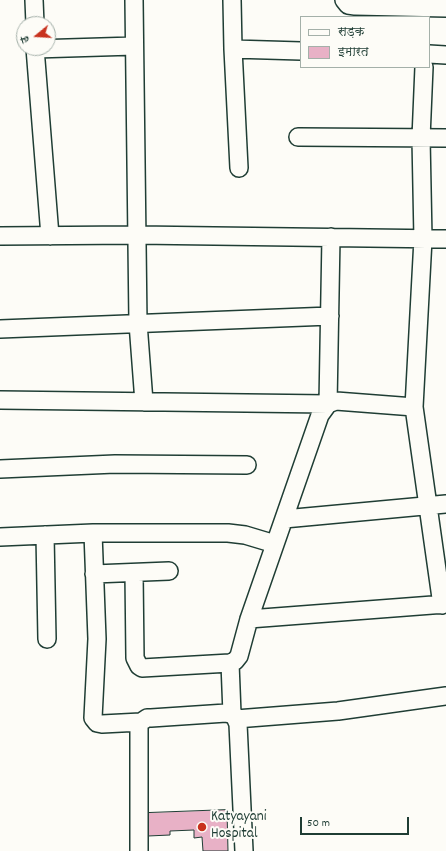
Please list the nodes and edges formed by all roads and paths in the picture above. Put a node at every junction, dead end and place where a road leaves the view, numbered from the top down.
1 (34, 0) edge
2 (134, 0) edge
3 (232, 0) edge
4 (344, 0) edge
5 (446, 8) edge
6 (35, 16) edge
7 (134, 46) junction
8 (56, 48) edge
9 (233, 50) junction
10 (300, 51) edge
11 (430, 54) edge
12 (446, 55) edge
13 (36, 56) edge
14 (424, 68) edge
15 (298, 137) dead end
16 (422, 138) junction
17 (446, 138) edge
18 (239, 168) dead end
19 (137, 234) junction
20 (0, 236) edge
21 (50, 236) junction
22 (331, 237) junction
23 (423, 239) junction
24 (446, 239) edge
25 (330, 316) junction
26 (138, 323) junction
27 (0, 329) edge
28 (0, 400) edge
29 (144, 402) junction
30 (328, 404) junction
31 (414, 407) junction
32 (247, 465) dead end
33 (0, 469) edge
34 (446, 504) edge
35 (428, 506) junction
36 (284, 519) junction
37 (93, 533) junction
38 (45, 534) junction
39 (0, 537) edge
40 (275, 544) junction
41 (170, 571) dead end
42 (134, 572) junction
43 (94, 574) junction
44 (444, 605) edge
45 (249, 619) junction
46 (47, 639) dead end
47 (230, 663) junction
48 (446, 696) edge
49 (234, 717) junction
50 (141, 722) junction
51 (139, 851) edge
52 (244, 851) edge

1 - 6 street
2 - 7 street
3 - 9 street
4 - 5 street
7 - 8 street
7 - 19 street
9 - 10 street
9 - 18 street
11 - 12 street
13 - 21 street
14 - 16 street
15 - 16 street
16 - 17 street
16 - 23 street
19 - 21 street
19 - 22 street
19 - 26 street
20 - 21 street
22 - 23 street
22 - 25 street
23 - 24 street
23 - 31 street
25 - 26 street
25 - 30 street
26 - 27 street
26 - 29 street
28 - 29 street
29 - 30 street
30 - 31 street
30 - 36 street
31 - 35 street
32 - 33 street
34 - 35 street
35 - 36 street
35 - 44 street
36 - 40 street
37 - 38 street
37 - 40 street
37 - 43 street
38 - 39 street
38 - 46 street
40 - 45 street
41 - 42 street
42 - 43 street
42 - 47 street
43 - 50 street
44 - 45 street
45 - 47 street
47 - 49 street
48 - 49 street
49 - 50 street
49 - 52 street
50 - 51 street

